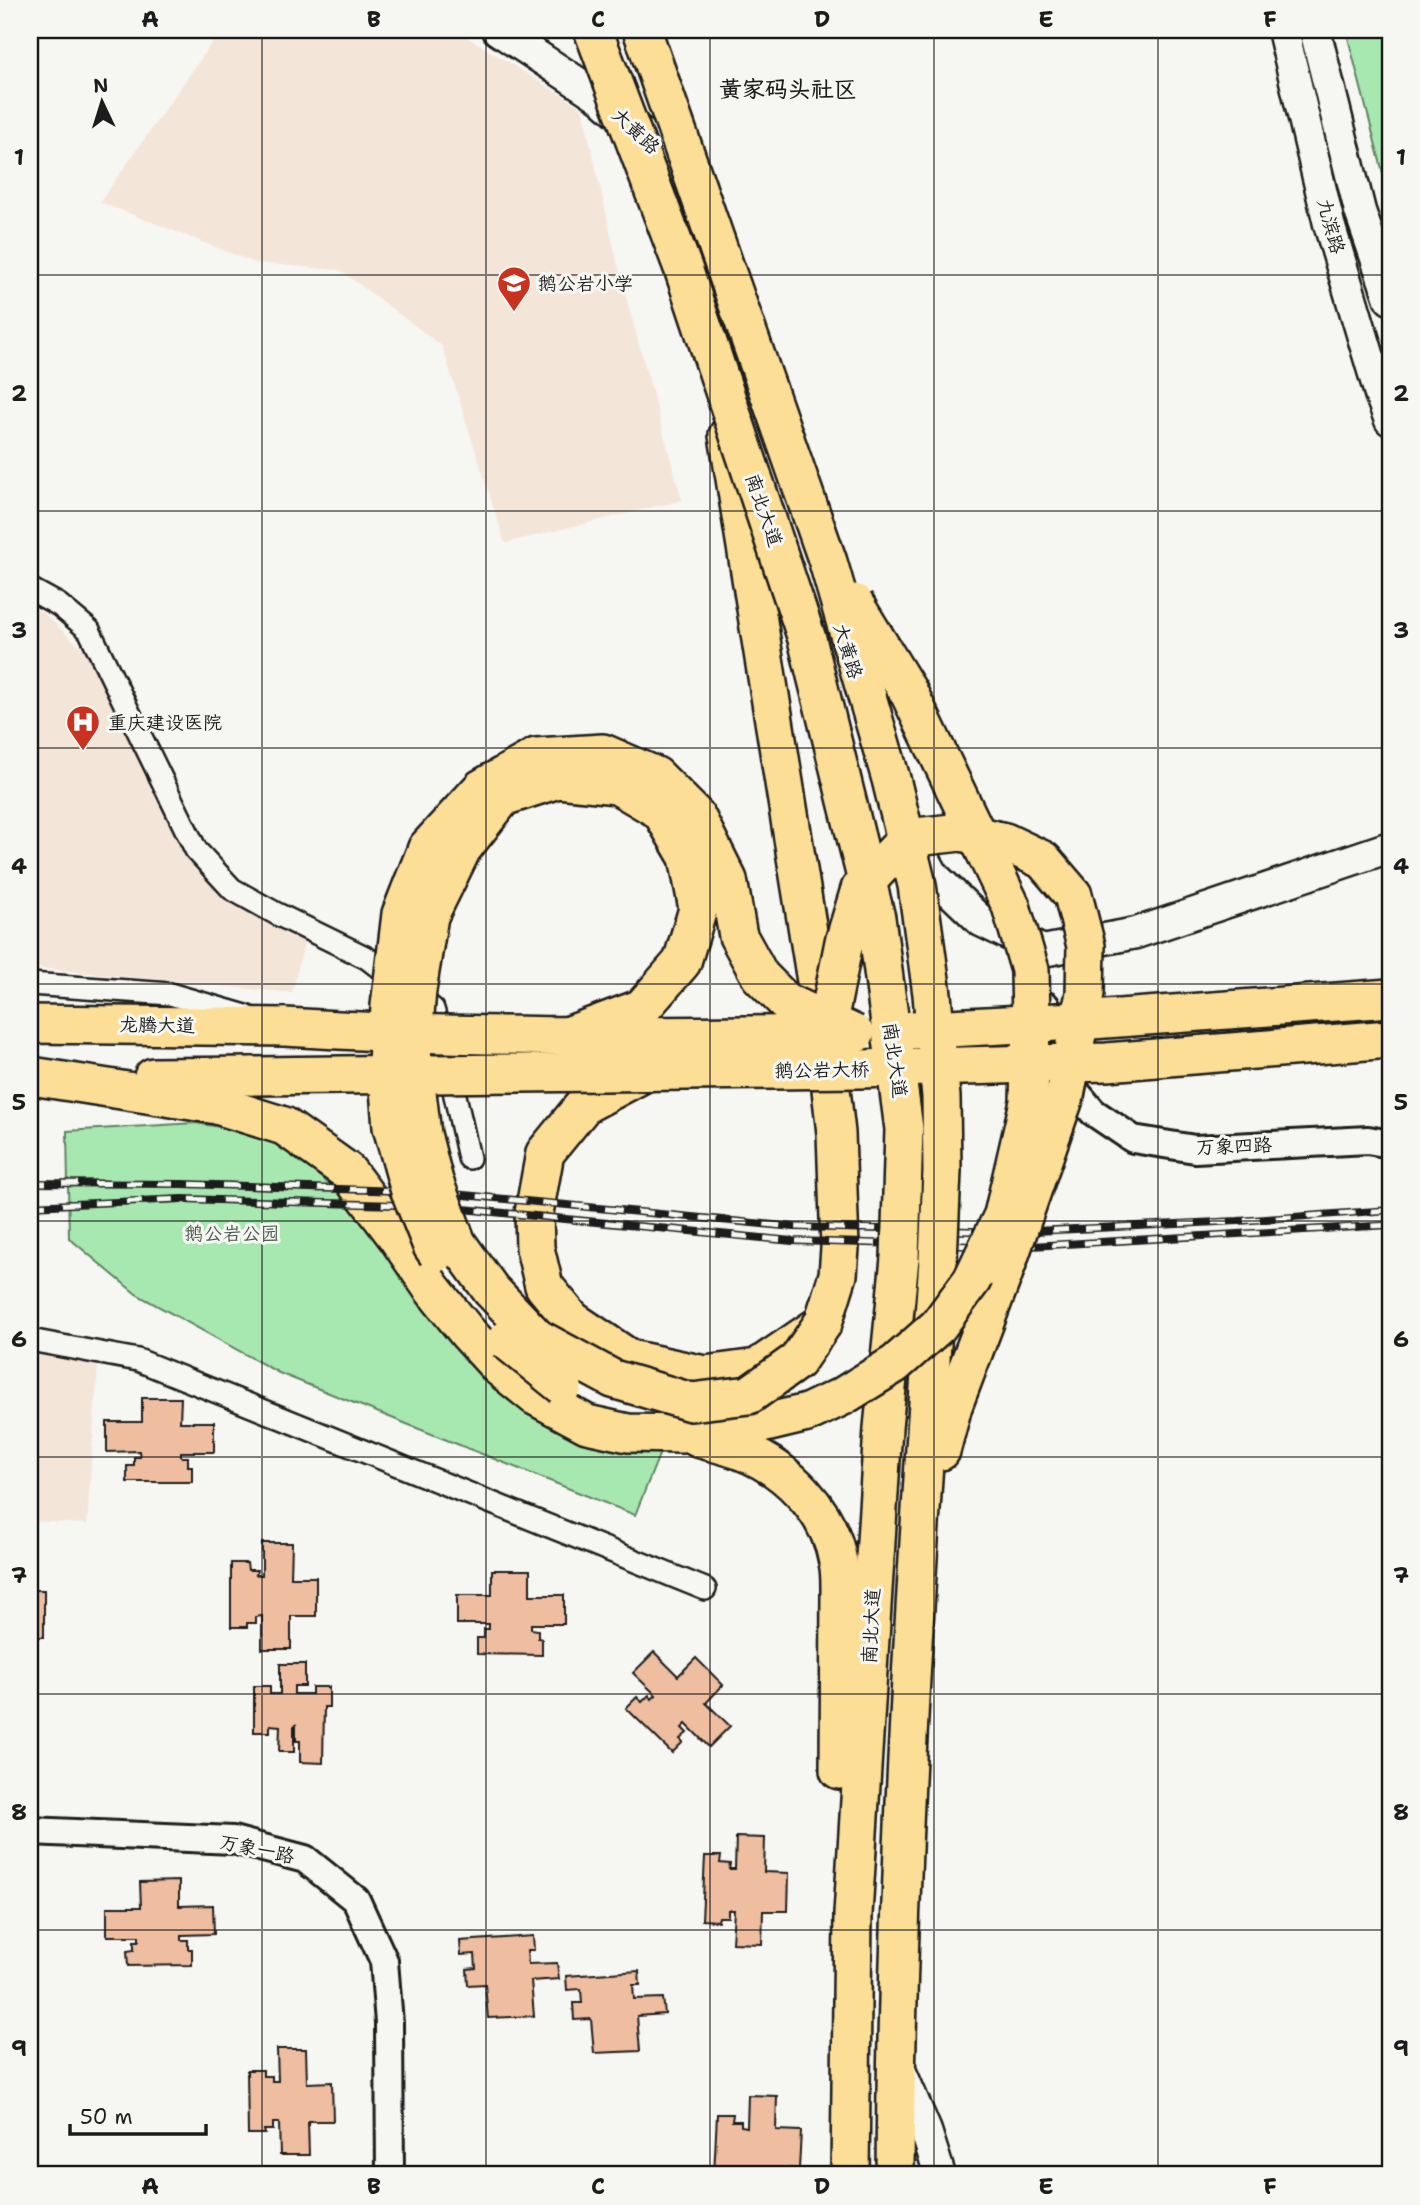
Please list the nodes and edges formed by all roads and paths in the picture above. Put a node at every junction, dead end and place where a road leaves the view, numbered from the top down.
1 (498, 30) edge
2 (593, 30) edge
3 (642, 30) edge
4 (1283, 30) edge
5 (1315, 30) edge
6 (682, 268) junction
7 (1390, 299) edge
8 (1387, 395) edge
9 (1390, 438) edge
10 (828, 562) junction
11 (30, 589) edge
12 (1390, 847) edge
13 (1043, 951) junction
14 (30, 984) edge
15 (1390, 998) edge
16 (30, 1024) edge
17 (285, 1027) junction
18 (840, 1035) junction
19 (567, 1036) junction
20 (1390, 1039) edge
21 (644, 1073) junction
22 (34, 1077) edge
23 (1390, 1144) edge
24 (469, 1158) dead end
25 (823, 1323) junction
26 (30, 1340) edge
27 (549, 1391) junction
28 (682, 1434) junction
29 (917, 1558) junction
30 (705, 1589) dead end
31 (30, 1831) edge
32 (853, 1914) junction
33 (896, 2060) junction
34 (849, 2135) junction
35 (390, 2175) edge
36 (842, 2175) edge
37 (850, 2175) edge
38 (895, 2175) edge
39 (940, 2175) edge

1 - 13 main road, 大黄路
2 - 6 highway, 南北大道, bridge
3 - 10 highway, bridge
4 - 8 main road, 九滨路
5 - 7 main road, 九滨路
6 - 18 highway, bridge
6 - 32 highway, 南北大道, bridge
8 - 9 main road, 九滨路
10 - 28 highway, bridge
10 - 29 highway, bridge
11 - 24 street
12 - 13 main road
13 - 23 street, 万象四路
14 - 17 street
15 - 18 highway, 鹅公岩大桥, bridge
16 - 17 highway, 龙腾大道
17 - 19 highway, 鹅公岩大桥, bridge
18 - 19 highway, 鹅公岩大桥, bridge
18 - 25 highway
18 - 27 highway, bridge
18 - 29 highway, bridge
19 - 25 highway, bridge
20 - 21 highway, 鹅公岩大桥, bridge
21 - 22 highway, 鹅公岩大桥, bridge
21 - 25 highway, bridge
22 - 27 highway
26 - 30 street
27 - 28 highway
28 - 32 highway
29 - 33 highway
31 - 35 street, 万象一路
32 - 34 highway, 南北大道
33 - 38 highway
33 - 39 main road
34 - 36 main road, 南北大道
34 - 37 highway, 南北大道

